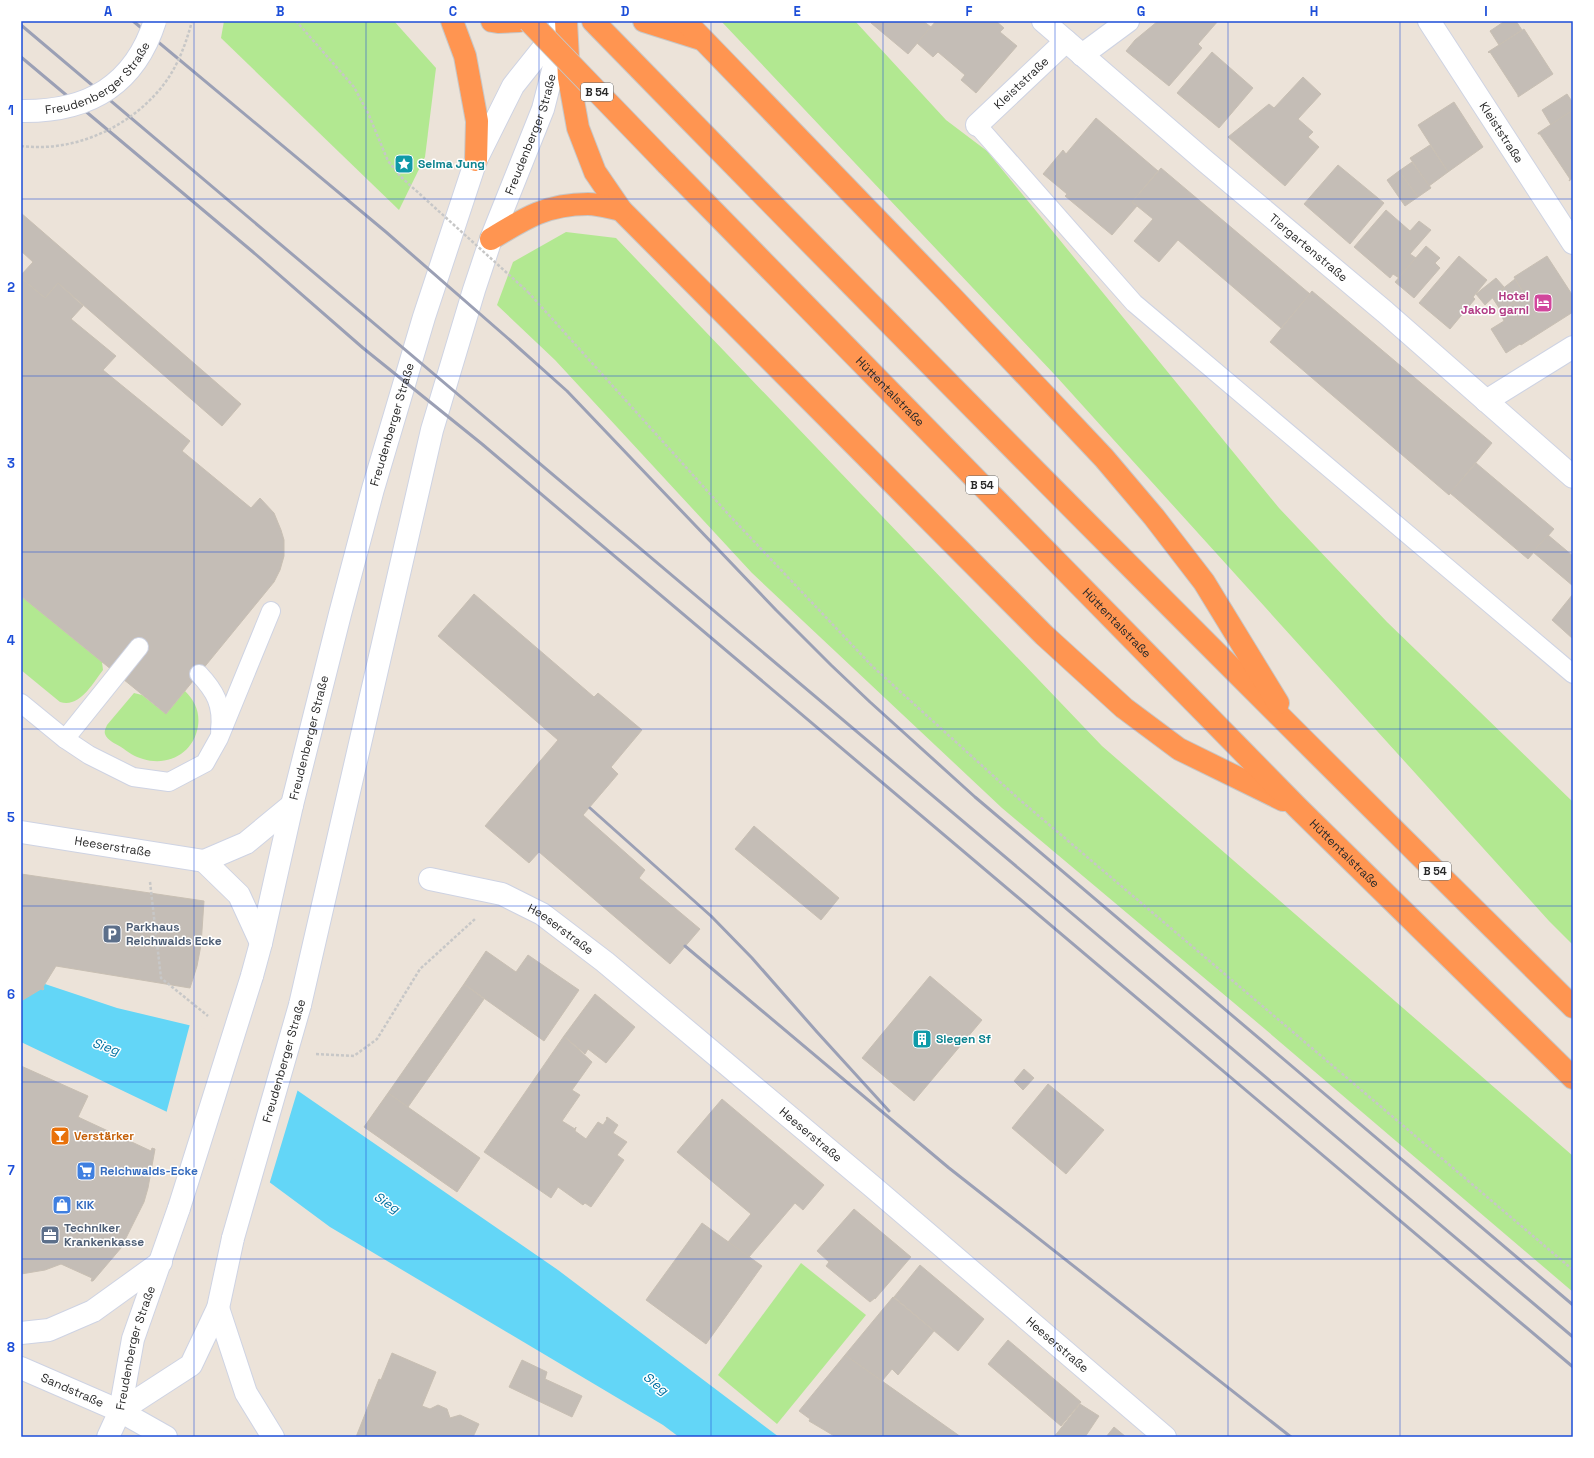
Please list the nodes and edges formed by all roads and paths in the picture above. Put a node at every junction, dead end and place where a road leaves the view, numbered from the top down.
1 (155, 21) edge
2 (296, 21) edge
3 (452, 21) edge
4 (492, 21) edge
5 (519, 21) edge
6 (529, 21) edge
7 (565, 21) edge
8 (593, 21) edge
9 (644, 21) edge
10 (686, 21) edge
11 (1043, 21) edge
12 (1128, 21) edge
13 (1429, 21) edge
14 (702, 39) junction
15 (1066, 41) junction
16 (1082, 56) junction
17 (21, 111) edge
18 (977, 125) joint
19 (476, 160) junction
20 (621, 210) junction
21 (492, 239) junction
22 (1573, 243) edge
23 (1573, 347) edge
24 (1486, 401) junction
25 (1573, 477) edge
26 (271, 612) dead end
27 (140, 647) dead end
28 (198, 674) dead end
29 (1573, 674) edge
30 (21, 703) edge
31 (1297, 734) junction
32 (219, 738) junction
33 (65, 740) junction
34 (292, 805) junction
35 (1298, 808) junction
36 (21, 832) edge
37 (146, 852) junction
38 (204, 861) junction
39 (430, 879) dead end
40 (502, 894) junction
41 (261, 943) junction
42 (1573, 1007) edge
43 (210, 1017) dead end
44 (313, 1053) dead end
45 (1573, 1078) edge
46 (161, 1262) junction
47 (1573, 1270) edge
48 (218, 1308) junction
49 (21, 1333) edge
50 (21, 1368) edge
51 (120, 1411) junction
52 (108, 1437) edge
53 (166, 1437) edge
54 (273, 1437) edge
55 (1165, 1437) edge

1 - 17 main road, Freudenberger Straße, bridge
2 - 47 path, bridge
3 - 19 highway
4 - 5 highway
6 - 35 highway, Hüttentalstraße / B 54, bridge
7 - 19 main road, Freudenberger Straße
7 - 20 highway
7 - 21 main road, Freudenberger Straße
8 - 31 highway, B 54
9 - 14 highway
10 - 14 highway
11 - 15 main road, Tiergartenstraße
12 - 16 main road
13 - 22 main road, Kleiststraße
14 - 31 highway
15 - 16 main road, Tiergartenstraße
15 - 18 main road, Kleiststraße
16 - 24 main road, Tiergartenstraße
18 - 29 lane
19 - 34 main road, Freudenberger Straße
20 - 21 highway
20 - 35 highway
21 - 48 main road, Freudenberger Straße, bridge
23 - 24 main road
24 - 25 main road, Tiergartenstraße
26 - 32 lane
27 - 33 lane
28 - 32 lane
30 - 33 lane
31 - 42 highway, B 54
32 - 33 lane
34 - 38 main road
34 - 41 main road, Freudenberger Straße
35 - 45 highway, Hüttentalstraße / B 54
36 - 37 main road, Heeserstraße
37 - 38 main road, Heeserstraße
37 - 43 path
38 - 41 main road
39 - 40 main road, Heeserstraße
40 - 44 path
40 - 55 main road, Heeserstraße
41 - 46 main road, Freudenberger Straße, bridge
46 - 49 main road
46 - 51 main road, Freudenberger Straße
48 - 51 main road, Freudenberger Straße
48 - 54 main road
50 - 51 main road, Sandstraße
51 - 52 main road
51 - 53 main road, Sandstraße

